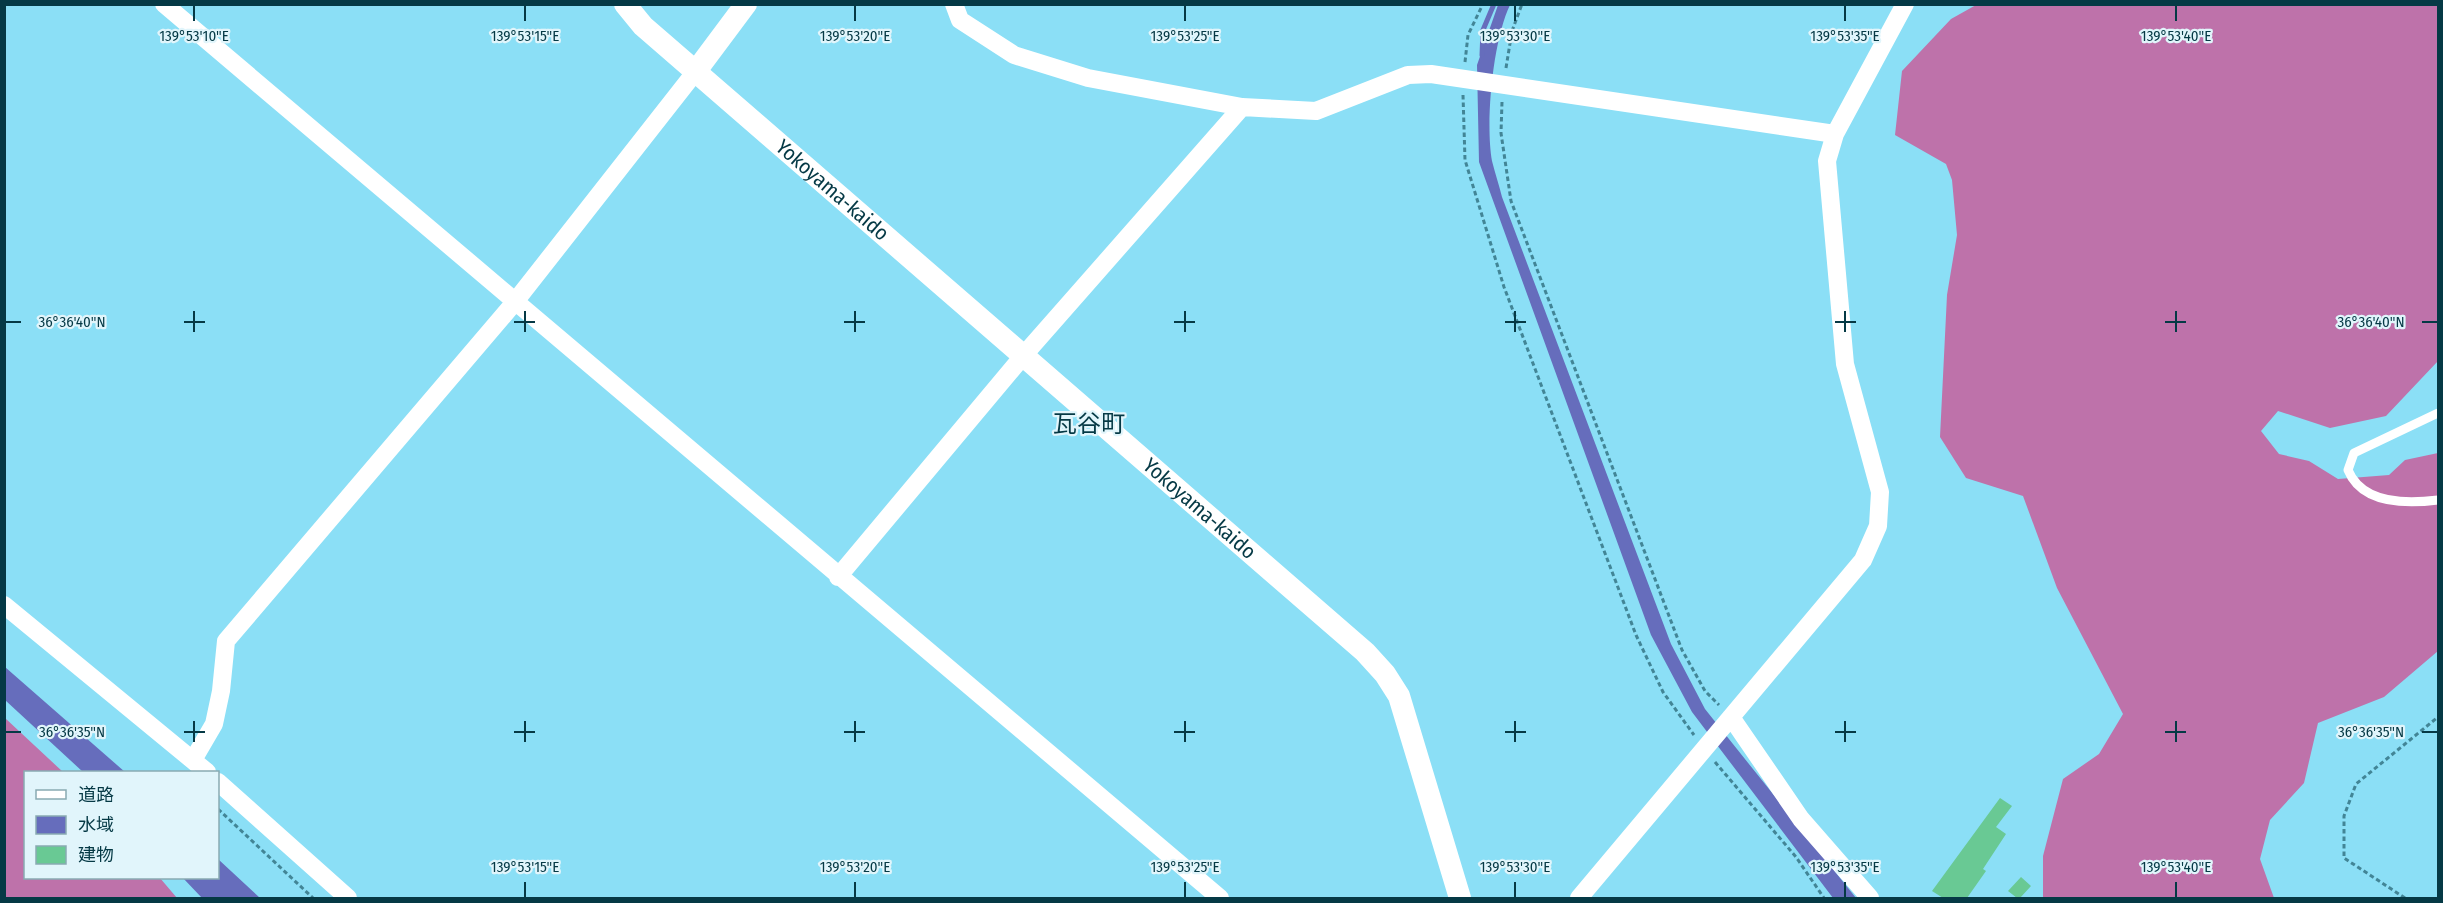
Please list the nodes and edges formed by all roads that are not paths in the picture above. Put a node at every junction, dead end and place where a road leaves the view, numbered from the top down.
1 (164, 4) edge
2 (625, 4) edge
3 (746, 4) edge
4 (954, 4) edge
5 (1905, 4) edge
6 (696, 71) junction
7 (1242, 107) junction
8 (1835, 134) junction
9 (514, 303) junction
10 (1023, 356) junction
11 (2439, 413) edge
12 (2439, 500) edge
13 (838, 577) junction
14 (4, 605) edge
15 (1731, 717) junction
16 (193, 760) junction
17 (206, 771) edge
18 (219, 783) edge
19 (1210, 896) edge
20 (348, 898) edge
21 (1460, 898) edge
22 (1579, 898) edge
23 (1870, 898) edge

1 - 9 street
2 - 6 street, Yokoyama-kaido
3 - 6 street
4 - 7 street
5 - 8 street
6 - 9 street
6 - 10 street, Yokoyama-kaido
7 - 8 street
7 - 10 street
8 - 15 street
9 - 13 street
9 - 16 street
10 - 13 street
10 - 21 street, Yokoyama-kaido
11 - 12 lane
13 - 19 street
14 - 16 street
15 - 22 street
15 - 23 street
16 - 17 street
18 - 20 street

